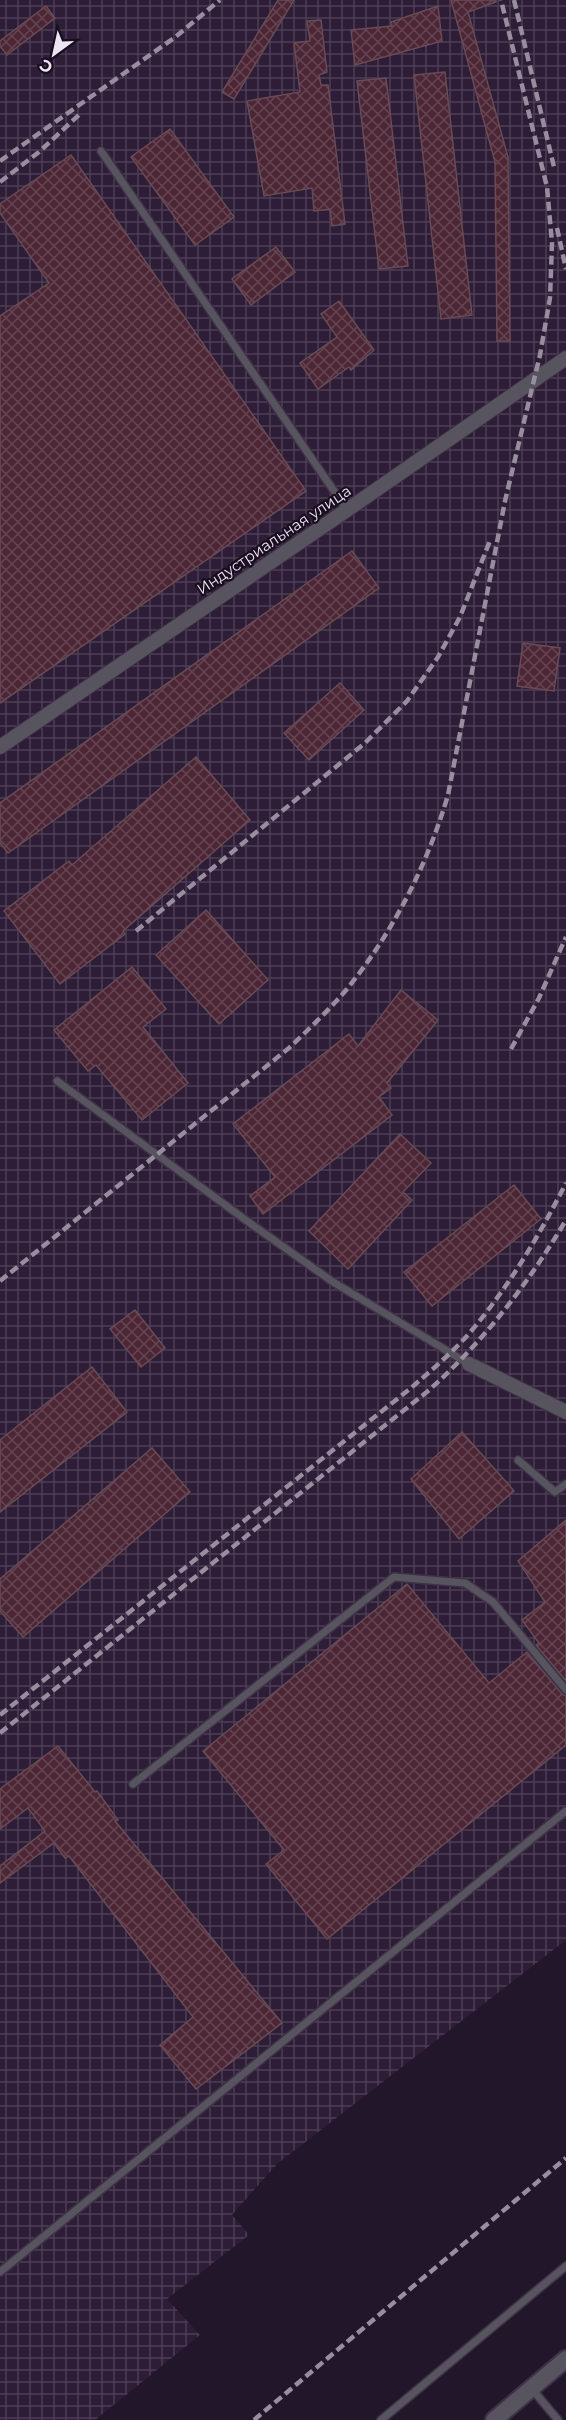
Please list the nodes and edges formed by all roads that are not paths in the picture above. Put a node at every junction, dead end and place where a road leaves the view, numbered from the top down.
1 (101, 151) dead end
2 (566, 358) edge
3 (347, 510) junction
4 (0, 747) edge
5 (57, 1081) dead end
6 (469, 1364) joint
7 (566, 1412) edge
8 (518, 1460) dead end
9 (566, 1484) edge
10 (566, 1690) edge
11 (133, 1784) dead end
12 (566, 1811) edge
13 (566, 2266) edge
14 (0, 2272) edge
15 (566, 2360) edge
16 (532, 2389) junction
17 (381, 2420) edge
18 (494, 2420) edge
19 (558, 2420) edge

1 - 3 lane
2 - 3 street, Индустриальная улица
3 - 4 street, Индустриальная улица
5 - 6 lane
6 - 7 street
8 - 9 lane
10 - 11 lane
12 - 14 lane
13 - 17 lane
15 - 16 street
16 - 18 street
16 - 19 lane

